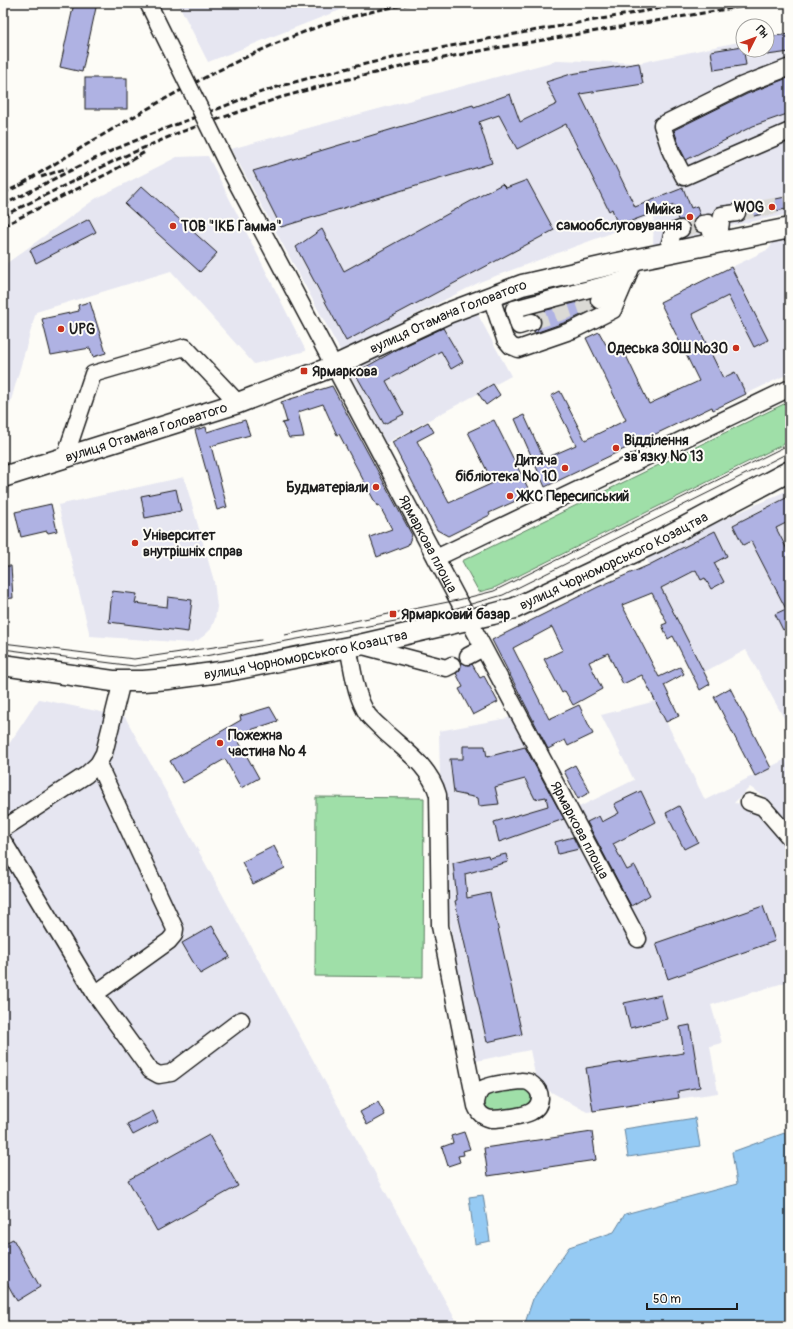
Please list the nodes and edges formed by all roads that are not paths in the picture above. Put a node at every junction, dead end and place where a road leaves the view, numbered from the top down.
1 (148, 3) edge
2 (790, 67) edge
3 (790, 130) edge
4 (737, 213) tunnel mouth
5 (702, 224) dead end
6 (790, 228) edge
7 (681, 229) tunnel mouth
8 (717, 244) junction
9 (667, 253) junction
10 (635, 260) junction
11 (624, 286) junction
12 (491, 297) junction
13 (599, 300) tunnel mouth
14 (516, 314) junction
15 (498, 319) junction
16 (532, 322) tunnel mouth
17 (334, 366) junction
18 (790, 388) edge
19 (238, 403) junction
20 (65, 457) junction
21 (790, 471) edge
22 (3, 476) edge
23 (436, 558) junction
24 (468, 620) junction
25 (354, 646) junction
26 (483, 648) junction
27 (468, 656) dead end
28 (452, 665) dead end
29 (12, 666) edge
30 (3, 676) edge
31 (122, 681) junction
32 (98, 764) junction
33 (749, 802) dead end
34 (3, 829) edge
35 (790, 838) edge
36 (3, 841) edge
37 (638, 939) dead end
38 (95, 994) junction
39 (241, 1020) dead end
40 (476, 1106) dead end

1 - 17 street, Ярмаркова площа, bridge
2 - 3 street
4 - 8 street
5 - 8 street
6 - 8 main road, вулиця Отамана Головатого
7 - 9 street
8 - 9 main road, вулиця Отамана Головатого
9 - 10 main road, вулиця Отамана Головатого
10 - 11 street
10 - 12 main road, вулиця Отамана Головатого
11 - 13 street
11 - 14 street
11 - 15 street
12 - 15 street
12 - 17 main road, вулиця Отамана Головатого
14 - 15 street
14 - 16 street
17 - 19 main road, вулиця Отамана Головатого
17 - 23 street, Ярмаркова площа
18 - 23 street
19 - 20 main road, вулиця Отамана Головатого
19 - 20 street
20 - 22 main road, вулиця Отамана Головатого
21 - 24 main road, вулиця Чорноморського Козацтва
23 - 24 street, Ярмаркова площа
24 - 25 main road, вулиця Чорноморського Козацтва
24 - 26 street, Ярмаркова площа
25 - 28 street
25 - 31 main road, вулиця Чорноморського Козацтва
25 - 40 street
26 - 27 street
26 - 37 street, Ярмаркова площа
29 - 30 street
29 - 31 main road, вулиця Чорноморського Козацтва
31 - 32 street
32 - 34 street
32 - 38 street
33 - 35 street
36 - 38 street
38 - 39 street

